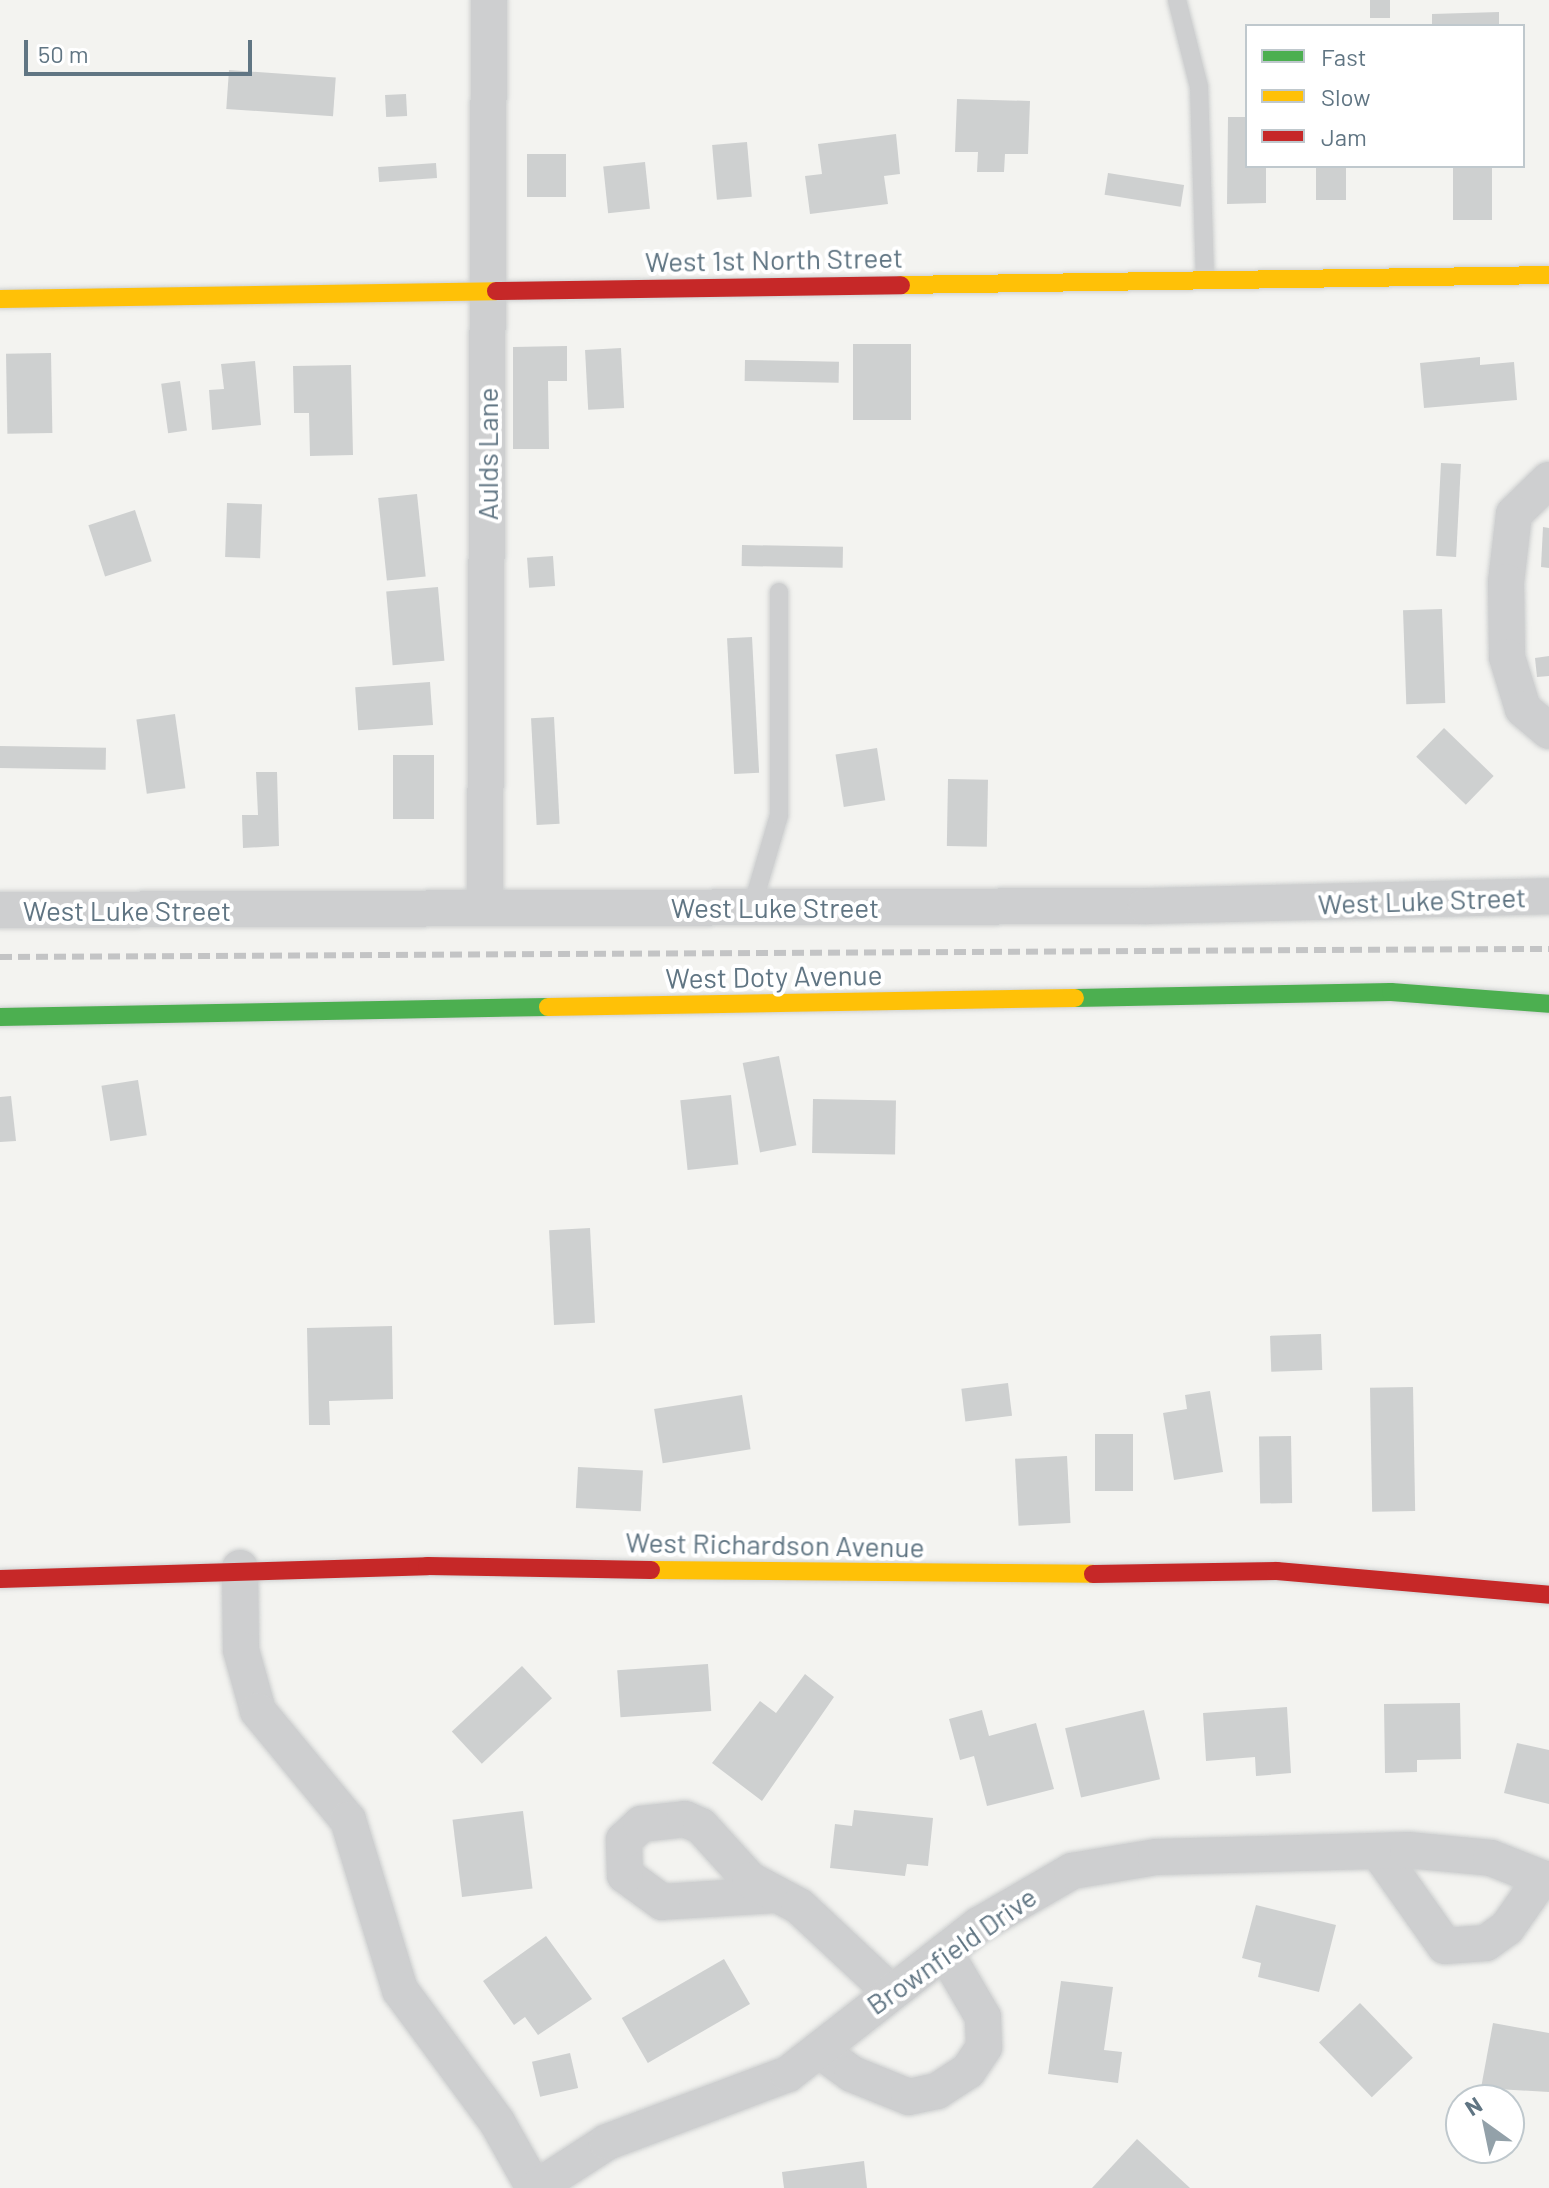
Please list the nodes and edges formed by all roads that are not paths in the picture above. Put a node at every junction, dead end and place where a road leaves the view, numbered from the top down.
1 (489, 0) edge
2 (1177, 0) edge
3 (1549, 275) edge
4 (1205, 280) junction
5 (487, 292) junction
6 (0, 299) edge
7 (1549, 480) edge
8 (779, 592) dead end
9 (1549, 731) edge
10 (1549, 896) edge
11 (752, 907) junction
12 (485, 908) junction
13 (0, 910) edge
14 (1549, 1004) edge
15 (0, 1017) edge
16 (240, 1568) junction
17 (0, 1579) edge
18 (1549, 1595) edge
19 (1378, 1851) junction
20 (1546, 1880) edge
21 (775, 1895) dead end
22 (945, 1952) junction
23 (891, 1992) junction
24 (819, 2050) junction
25 (535, 2188) edge

1 - 5 street, Aulds Lane
2 - 4 lane
3 - 4 street, West 1st North Street
4 - 5 street, West 1st North Street
5 - 6 street, West 1st North Street
5 - 12 street, Aulds Lane
7 - 9 street
8 - 11 lane
10 - 11 street, West Luke Street
11 - 12 street, West Luke Street
12 - 13 street, West Luke Street
14 - 15 street, West Doty Avenue
16 - 17 street, West Richardson Avenue
16 - 18 street, West Richardson Avenue
16 - 25 street
19 - 20 street, Brownfield Drive
19 - 20 street
19 - 22 street, Brownfield Drive
21 - 23 street
22 - 23 street, Brownfield Drive
22 - 24 street
23 - 24 street, Brownfield Drive
24 - 25 street, Brownfield Drive

